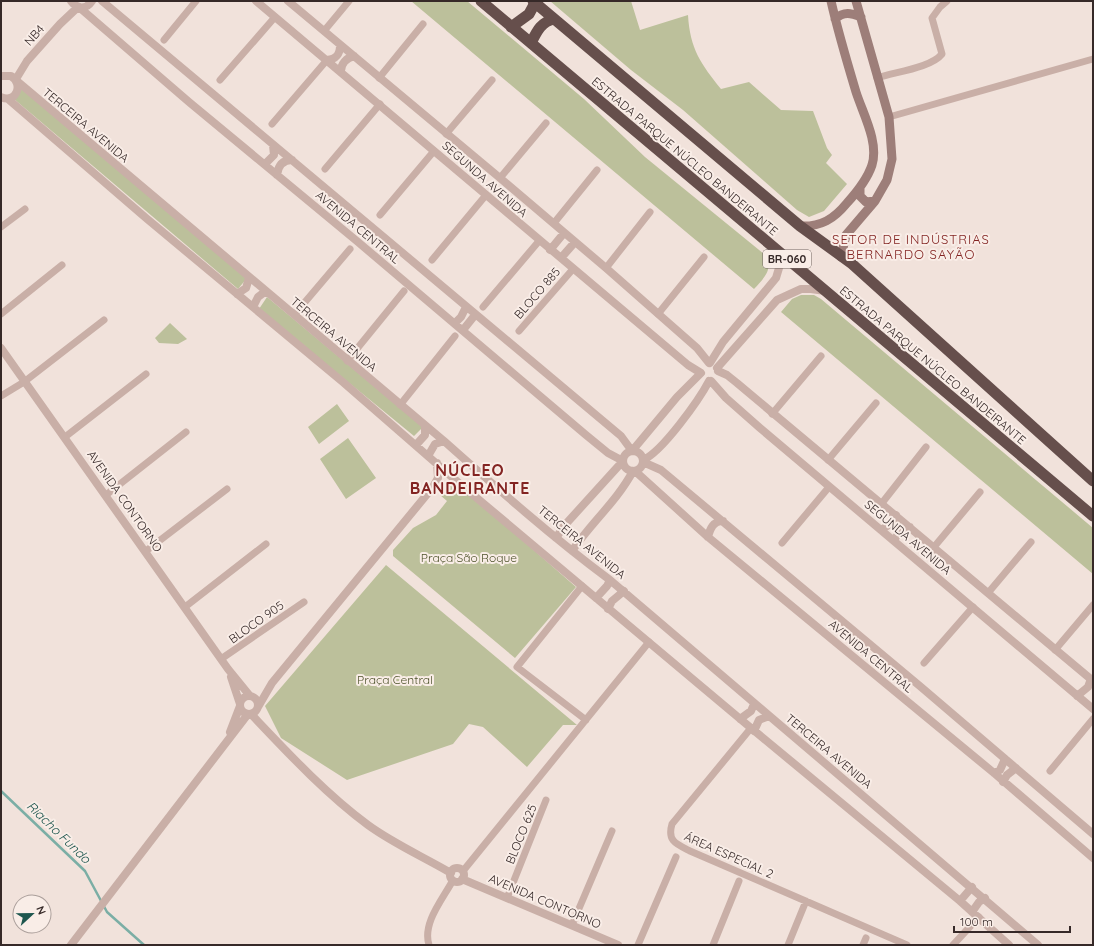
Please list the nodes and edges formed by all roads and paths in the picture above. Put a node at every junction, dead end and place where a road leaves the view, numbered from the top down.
1 (92, 1) edge
2 (102, 1) edge
3 (196, 1) edge
4 (256, 1) edge
5 (288, 1) edge
6 (349, 1) edge
7 (481, 1) edge
8 (831, 1) edge
9 (856, 1) edge
10 (947, 1) edge
11 (534, 2) edge
12 (75, 4) edge
13 (275, 17) junction
14 (861, 17) junction
15 (554, 19) junction
16 (835, 19) junction
17 (423, 24) dead end
18 (512, 27) junction
19 (324, 31) junction
20 (164, 40) dead end
21 (531, 43) junction
22 (340, 45) junction
23 (354, 56) junction
24 (1093, 59) edge
25 (327, 60) junction
26 (341, 72) junction
27 (9, 76) edge
28 (379, 78) junction
29 (877, 78) junction
30 (220, 80) dead end
31 (492, 80) dead end
32 (3, 98) edge
33 (380, 104) junction
34 (889, 117) junction
35 (546, 123) dead end
36 (272, 124) dead end
37 (446, 134) junction
38 (273, 145) junction
39 (434, 151) junction
40 (292, 160) junction
41 (265, 164) junction
42 (325, 169) dead end
43 (597, 170) dead end
44 (277, 175) junction
45 (500, 178) junction
46 (860, 189) junction
47 (486, 195) junction
48 (874, 201) junction
49 (25, 209) dead end
50 (650, 212) dead end
51 (380, 215) dead end
52 (554, 223) junction
53 (800, 226) junction
54 (1, 227) edge
55 (564, 233) junction
56 (539, 241) junction
57 (575, 242) junction
58 (773, 247) junction
59 (350, 249) dead end
60 (550, 250) junction
61 (704, 257) dead end
62 (841, 257) junction
63 (561, 258) junction
64 (432, 260) dead end
65 (62, 265) dead end
66 (606, 268) junction
67 (573, 269) junction
68 (249, 278) junction
69 (266, 291) junction
70 (404, 291) dead end
71 (826, 291) junction
72 (237, 294) junction
73 (253, 307) junction
74 (466, 307) junction
75 (483, 307) dead end
76 (752, 307) junction
77 (1, 314) edge
78 (658, 314) junction
79 (294, 315) junction
80 (476, 315) junction
81 (763, 316) junction
82 (104, 320) dead end
83 (455, 323) junction
84 (463, 330) junction
85 (519, 331) dead end
86 (455, 336) dead end
87 (1, 348) edge
88 (821, 356) dead end
89 (347, 361) junction
90 (714, 366) junction
91 (700, 373) junction
92 (146, 374) dead end
93 (710, 381) junction
94 (24, 382) junction
95 (1, 396) edge
96 (876, 403) dead end
97 (400, 405) junction
98 (772, 414) junction
99 (425, 426) junction
100 (186, 432) dead end
101 (65, 437) junction
102 (444, 442) junction
103 (416, 445) junction
104 (926, 447) dead end
105 (632, 451) junction
106 (428, 456) junction
107 (828, 460) junction
108 (623, 461) junction
109 (643, 461) junction
110 (437, 463) junction
111 (634, 471) junction
112 (453, 478) junction
113 (1093, 481) edge
114 (433, 487) junction
115 (829, 487) junction
116 (227, 488) dead end
117 (980, 492) dead end
118 (106, 495) junction
119 (882, 502) junction
120 (896, 515) junction
121 (1093, 516) edge
122 (723, 522) junction
123 (564, 526) junction
124 (910, 527) junction
125 (881, 530) junction
126 (708, 537) junction
127 (556, 538) junction
128 (580, 539) junction
129 (894, 540) junction
130 (1031, 542) dead end
131 (782, 543) dead end
132 (266, 544) dead end
133 (934, 547) junction
134 (146, 551) junction
135 (572, 551) junction
136 (610, 580) junction
137 (582, 586) junction
138 (624, 591) junction
139 (988, 593) junction
140 (596, 598) junction
141 (304, 602) dead end
142 (1093, 604) edge
143 (185, 607) junction
144 (973, 607) junction
145 (608, 608) junction
146 (649, 642) junction
147 (1055, 650) junction
148 (221, 660) junction
149 (924, 663) dead end
150 (228, 669) junction
151 (1092, 680) edge
152 (272, 683) junction
153 (251, 696) junction
154 (1078, 696) junction
155 (754, 704) junction
156 (240, 705) junction
157 (1092, 705) edge
158 (253, 711) junction
159 (769, 716) junction
160 (740, 719) junction
161 (1093, 719) edge
162 (586, 720) junction
163 (752, 730) junction
164 (228, 738) junction
165 (1005, 759) junction
166 (1016, 768) junction
167 (1050, 771) dead end
168 (994, 774) junction
169 (1003, 782) junction
170 (546, 800) dead end
171 (612, 831) dead end
172 (1093, 834) edge
173 (676, 857) dead end
174 (1093, 858) edge
175 (462, 875) junction
176 (452, 876) junction
177 (739, 881) dead end
178 (972, 887) junction
179 (507, 898) junction
180 (985, 898) junction
181 (806, 901) junction
182 (960, 901) junction
183 (976, 915) junction
184 (572, 925) junction
185 (71, 945) edge
186 (429, 945) edge
187 (618, 945) edge
188 (638, 945) edge
189 (713, 945) edge
190 (788, 945) edge
191 (906, 945) edge
192 (953, 945) edge
193 (1010, 945) edge
194 (1038, 945) edge

1 - 12 street
2 - 38 street, AVENIDA CENTRAL
3 - 20 street
4 - 13 street, SEGUNDA AVENIDA
5 - 19 street, SEGUNDA AVENIDA
6 - 19 street
7 - 18 highway, ESTRADA PARQUE NÚCLEO BANDEIRANTE / BR-060
8 - 16 main road
9 - 14 main road
10 - 29 street
11 - 15 highway, ESTRADA PARQUE NÚCLEO BANDEIRANTE / BR-060
11 - 18 highway
12 - 27 street, NB4
12 - 41 street, AVENIDA CENTRAL
13 - 25 street, SEGUNDA AVENIDA
13 - 30 street
14 - 16 main road
14 - 29 main road
15 - 21 highway
15 - 53 highway, ESTRADA PARQUE NÚCLEO BANDEIRANTE / BR-060
16 - 46 main road
17 - 28 street
18 - 21 highway, ESTRADA PARQUE NÚCLEO BANDEIRANTE / BR-060
19 - 22 street, SEGUNDA AVENIDA
21 - 58 highway, ESTRADA PARQUE NÚCLEO BANDEIRANTE / BR-060
22 - 23 street, SEGUNDA AVENIDA
22 - 25 street
23 - 26 street
23 - 28 street, SEGUNDA AVENIDA
24 - 34 street
25 - 26 street, SEGUNDA AVENIDA
25 - 36 street
26 - 33 street, SEGUNDA AVENIDA
27 - 32 street, NB4
27 - 68 street, TERCEIRA AVENIDA
28 - 37 street, SEGUNDA AVENIDA
29 - 34 main road
31 - 37 street
32 - 72 street
33 - 39 street, SEGUNDA AVENIDA
33 - 42 street
34 - 48 main road
35 - 45 street
37 - 45 street, SEGUNDA AVENIDA
38 - 40 street, AVENIDA CENTRAL
38 - 41 street
39 - 47 street, SEGUNDA AVENIDA
39 - 51 street
40 - 44 street
40 - 74 street, AVENIDA CENTRAL
41 - 44 street, AVENIDA CENTRAL
43 - 52 street
44 - 83 street, AVENIDA CENTRAL
45 - 52 street, SEGUNDA AVENIDA
46 - 48 main road
46 - 53 main road
47 - 56 street, SEGUNDA AVENIDA
47 - 64 street
48 - 62 main road
49 - 54 street
50 - 66 street
52 - 55 street, SEGUNDA AVENIDA
53 - 62 highway, ESTRADA PARQUE NÚCLEO BANDEIRANTE / BR-060
55 - 57 street, SEGUNDA AVENIDA
55 - 60 street
56 - 60 street, SEGUNDA AVENIDA
56 - 75 street
57 - 63 street
57 - 66 street, SEGUNDA AVENIDA
58 - 71 highway, ESTRADA PARQUE NÚCLEO BANDEIRANTE / BR-060
58 - 76 street
59 - 79 street
60 - 63 street, SEGUNDA AVENIDA
61 - 78 street
62 - 113 highway, ESTRADA PARQUE NÚCLEO BANDEIRANTE / BR-060
63 - 67 street, SEGUNDA AVENIDA
65 - 77 street
66 - 78 street, SEGUNDA AVENIDA
67 - 85 street, BLOCO 885
67 - 91 street, SEGUNDA AVENIDA
68 - 69 street, TERCEIRA AVENIDA
68 - 72 street
69 - 73 street
69 - 79 street, TERCEIRA AVENIDA
70 - 89 street
71 - 81 street
71 - 121 highway, ESTRADA PARQUE NÚCLEO BANDEIRANTE / BR-060
72 - 73 street
73 - 103 street
74 - 80 street, AVENIDA CENTRAL
74 - 83 street
76 - 81 street
76 - 90 street
78 - 90 street, SEGUNDA AVENIDA
79 - 89 street, TERCEIRA AVENIDA
80 - 84 street
80 - 105 street, AVENIDA CENTRAL
81 - 90 street
82 - 94 street
83 - 84 street, AVENIDA CENTRAL
84 - 108 street, AVENIDA CENTRAL
86 - 97 street
87 - 94 street, AVENIDA CONTORNO
88 - 98 street
89 - 97 street, TERCEIRA AVENIDA
90 - 91 street
90 - 93 street
90 - 98 street, SEGUNDA AVENIDA
91 - 93 street
91 - 105 street
92 - 101 street
93 - 109 street
93 - 115 street, SEGUNDA AVENIDA
94 - 95 street
94 - 101 street, AVENIDA CONTORNO
96 - 107 street
97 - 99 street, TERCEIRA AVENIDA
98 - 107 street, SEGUNDA AVENIDA
99 - 102 street, TERCEIRA AVENIDA
99 - 103 street
100 - 118 street
101 - 118 street, AVENIDA CONTORNO
102 - 106 street
102 - 127 street, TERCEIRA AVENIDA
103 - 106 street
104 - 119 street
105 - 108 street
105 - 109 street
106 - 110 street
107 - 119 street, SEGUNDA AVENIDA
108 - 111 street
108 - 123 street
109 - 111 street
109 - 122 street, AVENIDA CENTRAL
110 - 112 street
110 - 114 street
111 - 126 street, AVENIDA CENTRAL
111 - 128 street
112 - 114 street
112 - 137 street
114 - 152 street
115 - 125 street, SEGUNDA AVENIDA
115 - 131 street
116 - 134 street
117 - 133 street
118 - 134 street, AVENIDA CONTORNO
119 - 120 street, SEGUNDA AVENIDA
120 - 124 street, SEGUNDA AVENIDA
120 - 125 street
122 - 126 street
122 - 165 street, AVENIDA CENTRAL
123 - 127 street
123 - 128 street
124 - 129 street
124 - 133 street, SEGUNDA AVENIDA
125 - 129 street, SEGUNDA AVENIDA
126 - 168 street, AVENIDA CENTRAL
127 - 135 street, TERCEIRA AVENIDA
128 - 135 street
129 - 144 street, SEGUNDA AVENIDA
130 - 139 street
132 - 143 street
133 - 139 street, SEGUNDA AVENIDA
134 - 143 street, AVENIDA CONTORNO
135 - 136 street, TERCEIRA AVENIDA
136 - 138 street, TERCEIRA AVENIDA
136 - 140 street
137 - 140 street
137 - 162 street
138 - 145 street
138 - 155 street, TERCEIRA AVENIDA
139 - 147 street, SEGUNDA AVENIDA
140 - 145 street
141 - 148 street, BLOCO 905
142 - 147 street
143 - 148 street, AVENIDA CONTORNO
144 - 149 street
144 - 154 street, SEGUNDA AVENIDA
145 - 146 street
146 - 160 street
146 - 162 street
147 - 151 street, SEGUNDA AVENIDA
148 - 150 street, AVENIDA CONTORNO
150 - 153 street, AVENIDA CONTORNO
150 - 156 street, AVENIDA CONTORNO
151 - 154 street
152 - 153 street
152 - 158 street
153 - 156 street
153 - 158 street
154 - 157 street, SEGUNDA AVENIDA
155 - 159 street, TERCEIRA AVENIDA
155 - 160 street
156 - 158 street
156 - 164 street
158 - 164 street
158 - 176 street
159 - 163 street
159 - 178 street, TERCEIRA AVENIDA
160 - 163 street
161 - 167 street
162 - 175 street
163 - 181 street, ÁREA ESPECIAL 2
163 - 182 street
164 - 185 street
165 - 166 street, AVENIDA CENTRAL
165 - 168 street
166 - 169 street
166 - 172 street, AVENIDA CENTRAL
168 - 169 street, AVENIDA CENTRAL
169 - 174 street, AVENIDA CENTRAL
170 - 179 street, BLOCO 625
171 - 184 street
173 - 188 street
175 - 176 street
175 - 176 street
175 - 179 street, AVENIDA CONTORNO
176 - 186 street
177 - 189 street
178 - 180 street, TERCEIRA AVENIDA
178 - 182 street
179 - 184 street, AVENIDA CONTORNO
180 - 183 street
180 - 194 street, TERCEIRA AVENIDA
181 - 190 street
181 - 191 street, ÁREA ESPECIAL 2
182 - 183 street
183 - 192 street
183 - 193 street
184 - 187 street, AVENIDA CONTORNO

